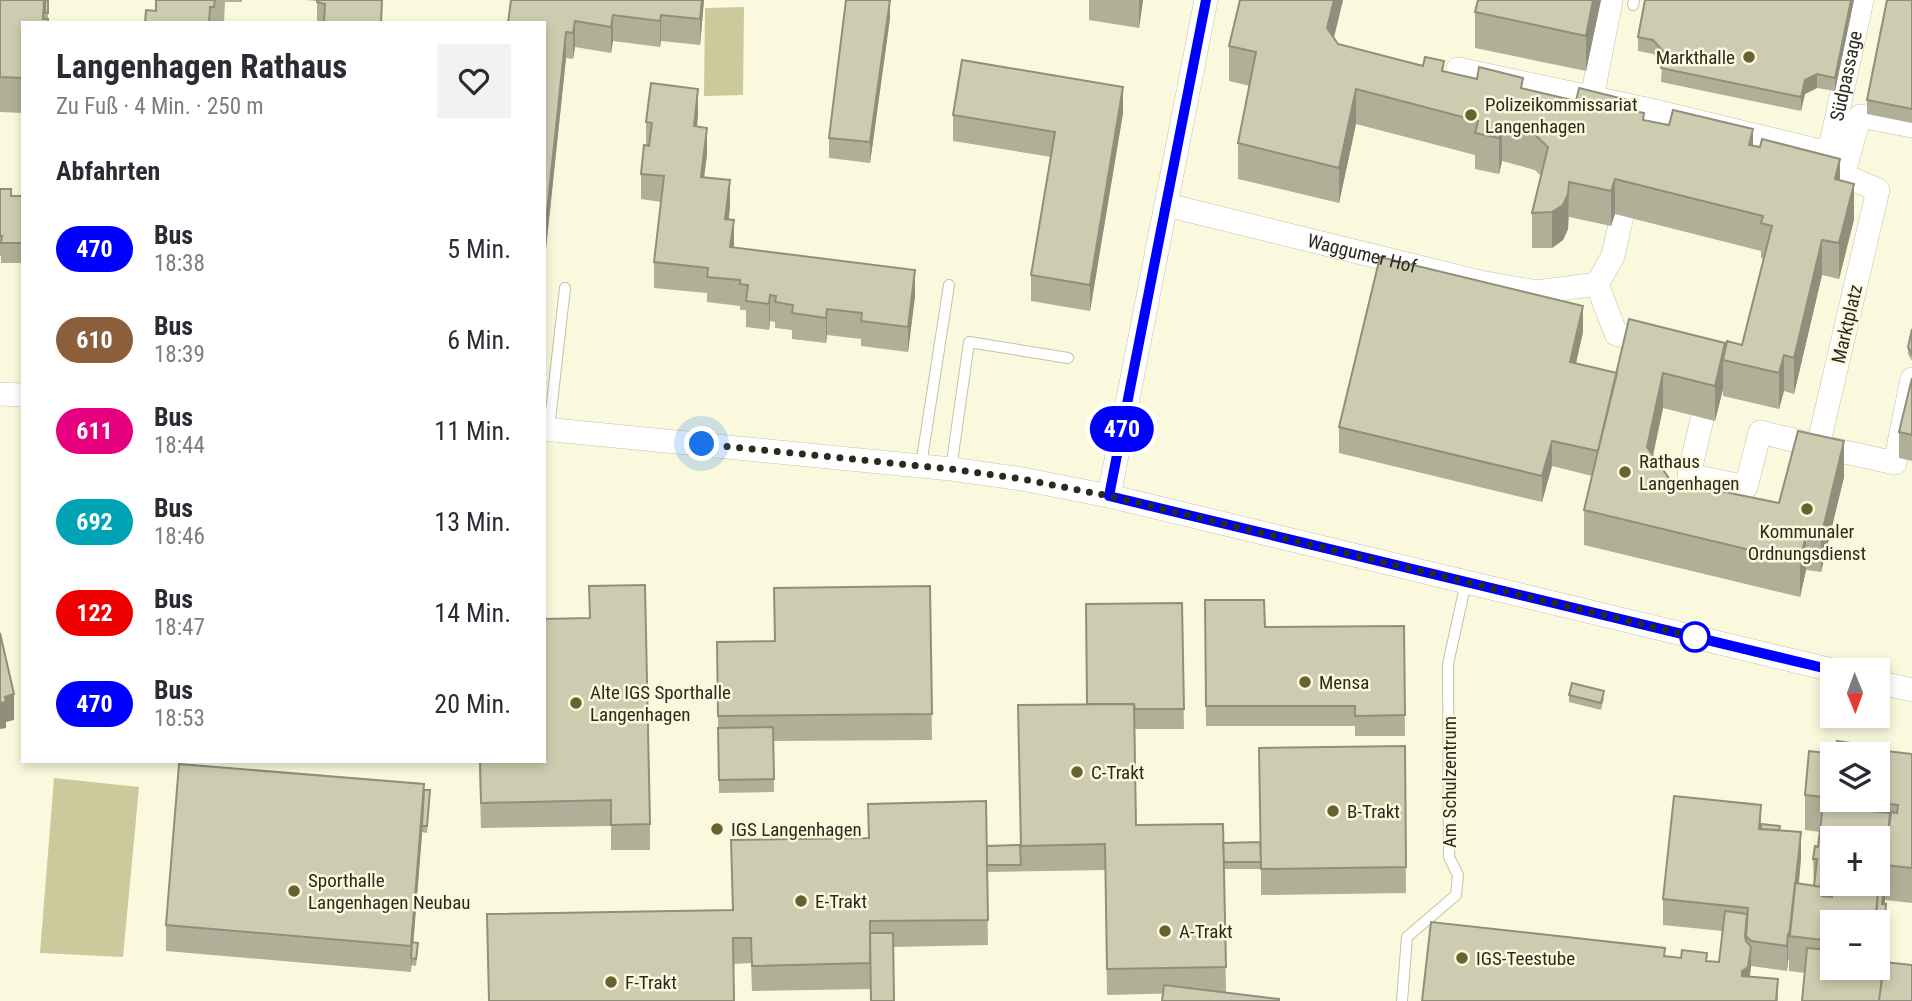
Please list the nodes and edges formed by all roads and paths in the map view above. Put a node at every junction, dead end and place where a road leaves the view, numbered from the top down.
1 (1206, 0) edge
2 (1862, 0) edge
3 (1626, 2) edge
4 (1458, 69) dead end
5 (1592, 98) junction
6 (1646, 109) junction
7 (1912, 126) edge
8 (1640, 136) edge
9 (1829, 153) junction
10 (1634, 162) edge
11 (1843, 175) junction
12 (1167, 205) junction
13 (1597, 284) junction
14 (948, 285) dead end
15 (565, 288) dead end
16 (1679, 350) edge
17 (1068, 358) dead end
18 (1912, 379) edge
19 (0, 394) edge
20 (21, 395) edge
21 (1702, 419) dead end
22 (547, 429) edge
23 (1818, 446) junction
24 (921, 465) junction
25 (951, 469) junction
26 (1109, 496) junction
27 (1466, 582) junction
28 (1820, 667) edge
29 (1890, 684) edge
30 (1912, 690) edge
31 (1402, 1001) edge

1 - 12 street
2 - 9 street, Südpassage
3 - 5 street
4 - 5 street
5 - 6 street
6 - 8 street
6 - 9 street
7 - 11 street
9 - 11 street
10 - 13 street
11 - 23 street, Marktplatz
12 - 13 street, Waggumer Hof
12 - 26 street
13 - 16 street
14 - 24 lane
15 - 22 lane
17 - 25 lane
18 - 23 street
19 - 20 street
21 - 23 street
22 - 24 street
24 - 25 street
25 - 26 street
26 - 27 street
27 - 28 street
27 - 31 lane, Am Schulzentrum
29 - 30 street

